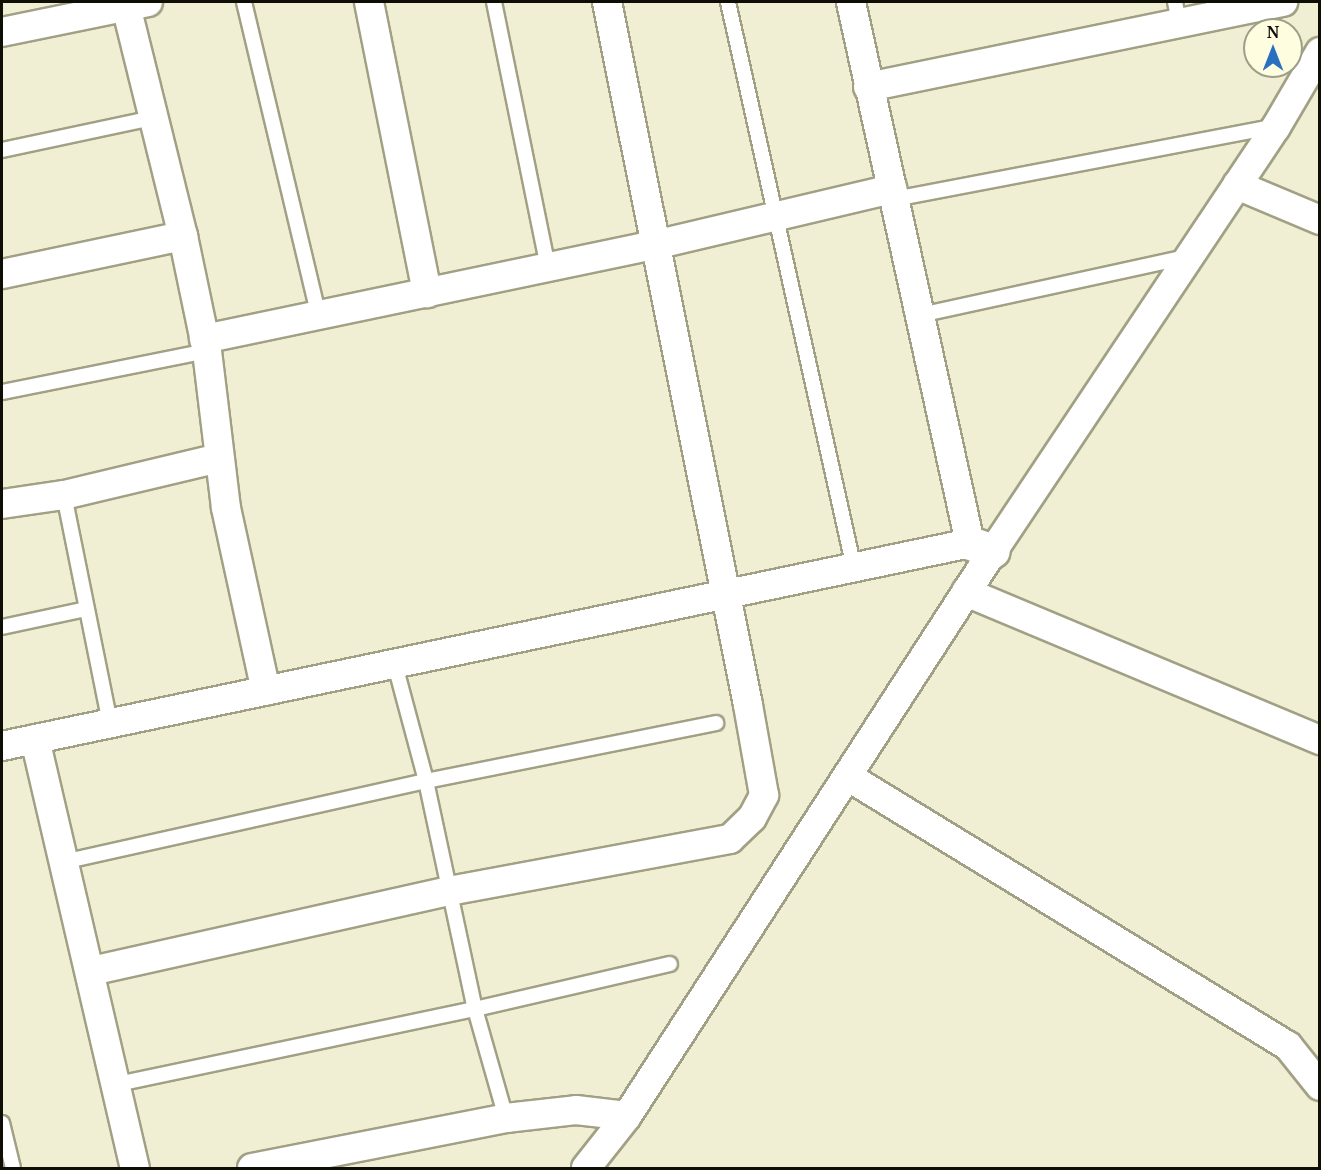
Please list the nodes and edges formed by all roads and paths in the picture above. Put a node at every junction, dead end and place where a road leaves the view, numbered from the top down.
1 (244, 2) edge
2 (369, 2) edge
3 (494, 2) edge
4 (607, 2) edge
5 (728, 2) edge
6 (851, 2) edge
7 (1284, 2) edge
8 (137, 4) edge
9 (1177, 12) edge
10 (2, 32) edge
11 (1320, 52) edge
12 (868, 87) junction
13 (153, 118) junction
14 (1276, 127) junction
15 (2, 150) edge
16 (1237, 185) junction
17 (893, 194) junction
18 (775, 216) junction
19 (1320, 220) edge
20 (183, 236) junction
21 (654, 245) junction
22 (1187, 257) junction
23 (548, 267) junction
24 (2, 274) edge
25 (427, 293) junction
26 (319, 315) junction
27 (920, 315) junction
28 (206, 345) junction
29 (2, 392) edge
30 (219, 458) junction
31 (64, 495) junction
32 (2, 504) edge
33 (981, 547) junction
34 (854, 568) junction
35 (966, 592) junction
36 (728, 596) junction
37 (86, 609) junction
38 (2, 627) edge
39 (395, 665) junction
40 (266, 692) junction
41 (716, 723) dead end
42 (110, 724) junction
43 (35, 740) junction
44 (1320, 740) edge
45 (2, 747) edge
46 (847, 776) junction
47 (426, 782) junction
48 (63, 862) junction
49 (449, 891) junction
50 (670, 963) dead end
51 (91, 971) junction
52 (475, 1009) junction
53 (118, 1084) junction
54 (1320, 1086) edge
55 (627, 1116) junction
56 (506, 1118) junction
57 (2, 1123) edge
58 (13, 1168) edge
59 (135, 1168) edge
60 (252, 1168) edge
61 (586, 1168) edge

1 - 26 lane
2 - 25 street
3 - 23 lane
4 - 21 street
5 - 18 lane
6 - 12 street
7 - 9 street
8 - 10 street
8 - 13 street
9 - 12 street
11 - 14 street
12 - 17 street
13 - 15 lane
13 - 20 street
14 - 16 street
14 - 17 lane
16 - 19 street
16 - 22 street
17 - 18 street
17 - 27 street
18 - 21 street
18 - 34 lane
20 - 24 street
20 - 28 street
21 - 23 street
21 - 36 street
22 - 27 lane
22 - 33 street
23 - 25 street
25 - 26 street
26 - 28 street
27 - 33 street
28 - 29 lane
28 - 30 street
30 - 31 street
30 - 40 street
31 - 32 street
31 - 37 lane
33 - 34 street
33 - 35 street
34 - 36 street
35 - 44 street
35 - 46 street
36 - 39 street
36 - 49 street
37 - 38 lane
37 - 42 lane
39 - 40 street
39 - 47 lane
40 - 42 street
41 - 47 lane
42 - 43 street
43 - 45 street
43 - 48 street
46 - 54 street
46 - 55 street
47 - 48 lane
47 - 49 lane
48 - 51 street
49 - 51 street
49 - 52 lane
50 - 52 lane
51 - 53 street
52 - 53 lane
52 - 56 lane
53 - 59 street
55 - 56 street
55 - 61 street
56 - 60 street
57 - 58 lane

